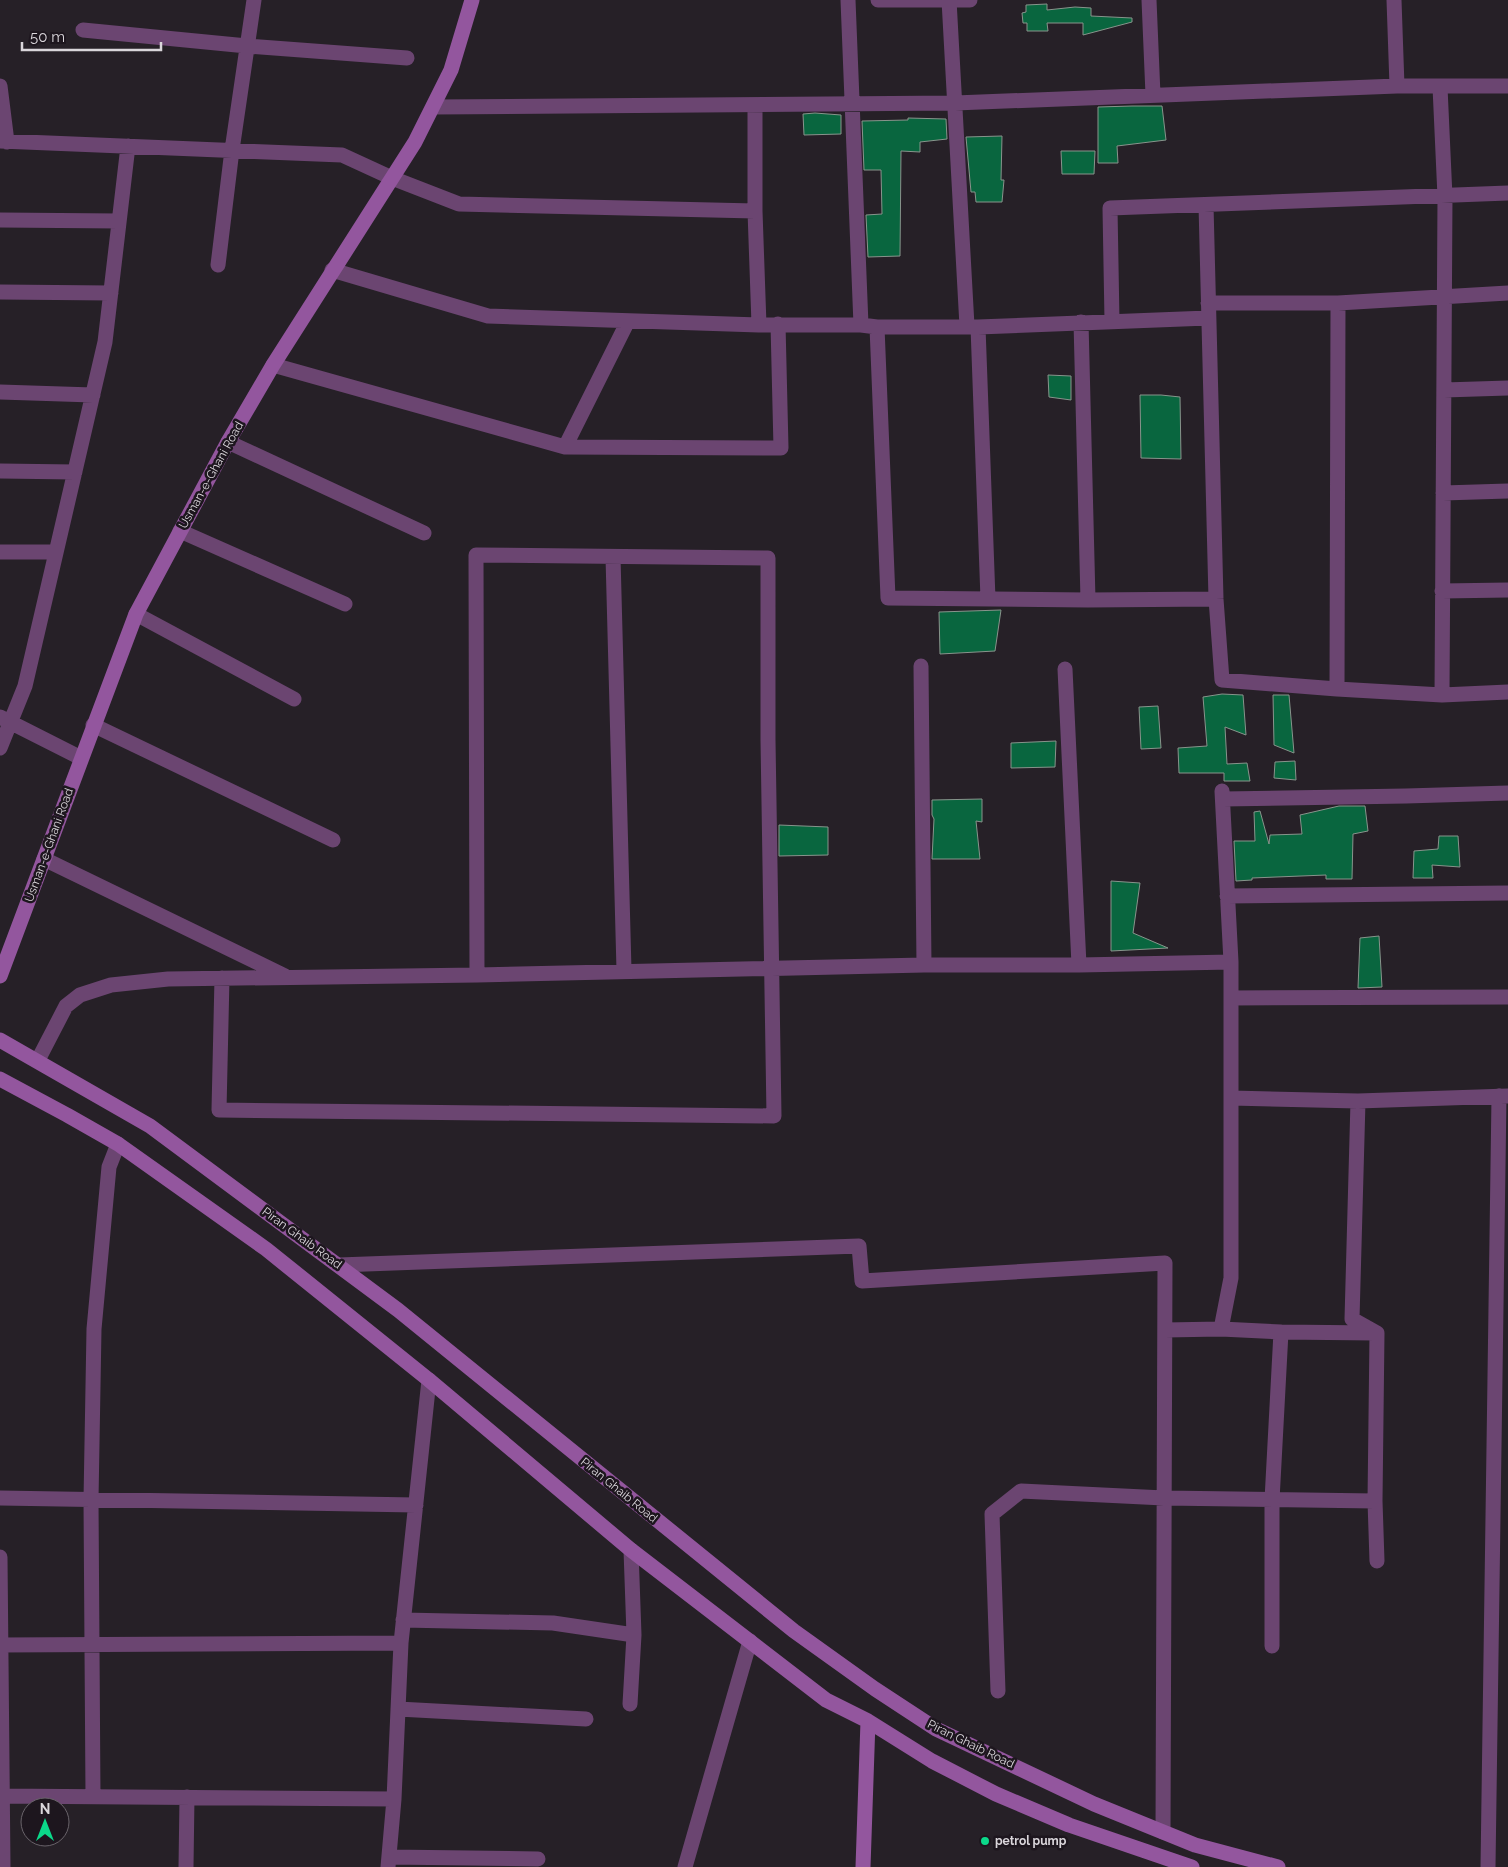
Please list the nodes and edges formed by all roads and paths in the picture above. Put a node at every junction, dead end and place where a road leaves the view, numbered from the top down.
1 (254, 0) edge
2 (472, 0) edge
3 (848, 0) edge
4 (878, 0) edge
5 (948, 0) edge
6 (970, 0) edge
7 (1149, 0) edge
8 (1394, 0) edge
9 (83, 30) dead end
10 (247, 46) junction
11 (407, 58) dead end
12 (0, 86) edge
13 (1397, 86) junction
14 (1508, 86) edge
15 (1440, 87) junction
16 (1153, 95) junction
17 (955, 103) junction
18 (851, 104) junction
19 (755, 105) junction
20 (433, 107) junction
21 (4, 142) edge
22 (128, 146) junction
23 (232, 150) junction
24 (392, 178) junction
25 (1508, 194) edge
26 (1445, 196) junction
27 (1206, 205) junction
28 (755, 211) junction
29 (0, 220) edge
30 (119, 221) junction
31 (218, 265) dead end
32 (332, 270) junction
33 (0, 292) edge
34 (110, 292) junction
35 (1508, 293) edge
36 (1444, 297) junction
37 (1338, 303) junction
38 (1208, 310) junction
39 (628, 321) junction
40 (1112, 321) junction
41 (1082, 322) junction
42 (778, 324) junction
43 (759, 325) junction
44 (861, 325) junction
45 (973, 326) junction
46 (877, 327) junction
47 (273, 365) junction
48 (1508, 388) edge
49 (1444, 390) junction
50 (0, 392) edge
51 (93, 395) junction
52 (228, 442) junction
53 (565, 447) junction
54 (0, 471) edge
55 (75, 472) junction
56 (1508, 491) edge
57 (1443, 493) junction
58 (180, 531) junction
59 (424, 533) dead end
60 (0, 552) edge
61 (56, 552) junction
62 (614, 557) junction
63 (1508, 590) edge
64 (1442, 591) junction
65 (1216, 599) junction
66 (988, 600) junction
67 (1088, 600) junction
68 (345, 604) dead end
69 (136, 614) junction
70 (921, 666) dead end
71 (1065, 669) dead end
72 (1337, 689) junction
73 (1508, 692) edge
74 (1442, 694) junction
75 (294, 699) dead end
76 (5, 720) edge
77 (94, 725) junction
78 (0, 748) edge
79 (81, 758) junction
80 (1508, 793) edge
81 (334, 840) dead end
82 (44, 859) junction
83 (1508, 893) edge
84 (1228, 896) junction
85 (1231, 962) junction
86 (924, 965) junction
87 (1079, 965) junction
88 (771, 968) junction
89 (624, 970) junction
90 (476, 975) junction
91 (0, 976) edge
92 (288, 977) junction
93 (222, 978) junction
94 (1508, 997) edge
95 (1231, 998) junction
96 (0, 1040) edge
97 (38, 1060) junction
98 (0, 1079) edge
99 (1504, 1096) edge
100 (1231, 1098) junction
101 (1358, 1101) junction
102 (118, 1144) junction
103 (339, 1265) junction
104 (1221, 1329) junction
105 (1165, 1330) junction
106 (1281, 1332) junction
107 (1377, 1333) junction
108 (1502, 1347) edge
109 (429, 1380) junction
110 (0, 1498) edge
111 (1164, 1498) junction
112 (91, 1500) junction
113 (1272, 1500) junction
114 (1375, 1501) junction
115 (416, 1505) junction
116 (631, 1550) junction
117 (0, 1557) edge
118 (1377, 1561) dead end
119 (403, 1620) junction
120 (634, 1636) junction
121 (750, 1641) junction
122 (401, 1643) junction
123 (93, 1644) junction
124 (0, 1645) edge
125 (1272, 1646) dead end
126 (998, 1691) dead end
127 (630, 1704) dead end
128 (398, 1709) junction
129 (586, 1718) dead end
130 (868, 1721) junction
131 (1, 1796) edge
132 (94, 1796) junction
133 (187, 1797) junction
134 (394, 1799) junction
135 (1163, 1832) junction
136 (538, 1859) dead end
137 (388, 1862) edge
138 (3, 1867) edge
139 (186, 1867) edge
140 (684, 1867) edge
141 (863, 1867) edge
142 (1192, 1867) edge
143 (1278, 1867) edge
144 (1488, 1867) edge

1 - 10 street
2 - 20 main road, Usman-e-Ghani Road
3 - 18 street
4 - 5 street
5 - 6 street
5 - 17 street
7 - 16 street
8 - 13 street
9 - 10 street
10 - 11 street
10 - 23 street
12 - 21 street
13 - 15 street
13 - 16 street
14 - 15 street
15 - 26 street
16 - 17 street
17 - 18 street
17 - 45 street
18 - 19 street
18 - 44 street
19 - 20 street
19 - 28 street
20 - 24 main road, Usman-e-Ghani Road
21 - 22 street
22 - 23 street
22 - 30 street
23 - 24 street
23 - 31 street
24 - 28 street
24 - 32 main road, Usman-e-Ghani Road
25 - 26 street
26 - 27 street
26 - 36 street
27 - 38 street
27 - 40 street
28 - 43 street
29 - 30 street
30 - 34 street
32 - 39 street
32 - 47 main road, Usman-e-Ghani Road
33 - 34 street
34 - 51 street
35 - 36 street
36 - 37 street
36 - 49 street
37 - 38 street
37 - 72 street
38 - 40 street
38 - 65 street
39 - 43 street
39 - 53 street
40 - 41 street
41 - 45 street
41 - 67 street
42 - 43 street
42 - 44 street
42 - 53 street
44 - 46 street
45 - 46 street
45 - 66 street
46 - 66 street
47 - 52 main road, Usman-e-Ghani Road
47 - 53 street
48 - 49 street
49 - 57 street
50 - 51 street
51 - 55 street
52 - 58 main road, Usman-e-Ghani Road
52 - 59 street
54 - 55 street
55 - 61 street
56 - 57 street
57 - 64 street
58 - 68 street
58 - 69 main road, Usman-e-Ghani Road
60 - 61 street
61 - 76 street
62 - 88 street
62 - 89 street
62 - 90 street
63 - 64 street
64 - 74 street
65 - 67 street
65 - 72 street
66 - 67 street
69 - 75 street
69 - 77 main road, Usman-e-Ghani Road
70 - 86 street
71 - 87 street
72 - 74 street
73 - 74 street
76 - 78 street
76 - 79 street
77 - 79 main road, Usman-e-Ghani Road
77 - 81 street
79 - 82 main road, Usman-e-Ghani Road
80 - 84 street
82 - 91 main road, Usman-e-Ghani Road
82 - 92 street
83 - 84 street
84 - 85 street
85 - 87 street
85 - 95 street
86 - 87 street
86 - 88 street
88 - 89 street
88 - 93 street
89 - 90 street
90 - 92 street
92 - 93 street
93 - 97 street
94 - 95 street
95 - 100 street
96 - 97 main road, Piran Ghaib Road
97 - 103 main road, Piran Ghaib Road
98 - 102 main road
99 - 101 street
99 - 108 street
100 - 101 street
100 - 104 street
101 - 107 street
102 - 109 main road
102 - 112 street
103 - 105 street
103 - 135 main road, Piran Ghaib Road
104 - 105 street
104 - 106 street
105 - 111 street
106 - 107 street
106 - 113 street
107 - 114 street
108 - 144 street
109 - 115 street
109 - 116 main road
110 - 112 street
111 - 113 street
111 - 126 street
111 - 135 street
112 - 115 street
112 - 123 street
113 - 114 street
113 - 125 street
114 - 118 street
115 - 119 street
116 - 120 street
116 - 121 main road
117 - 124 street
119 - 120 street
119 - 122 street
120 - 127 street
121 - 130 main road
121 - 140 street
122 - 123 street
122 - 128 street
123 - 124 street
123 - 132 street
124 - 131 street
128 - 129 street
128 - 134 street
130 - 141 main road
130 - 142 main road
131 - 132 street
131 - 138 street
132 - 133 street
133 - 134 street
133 - 139 street
134 - 137 street
135 - 143 main road, Piran Ghaib Road
136 - 137 street

